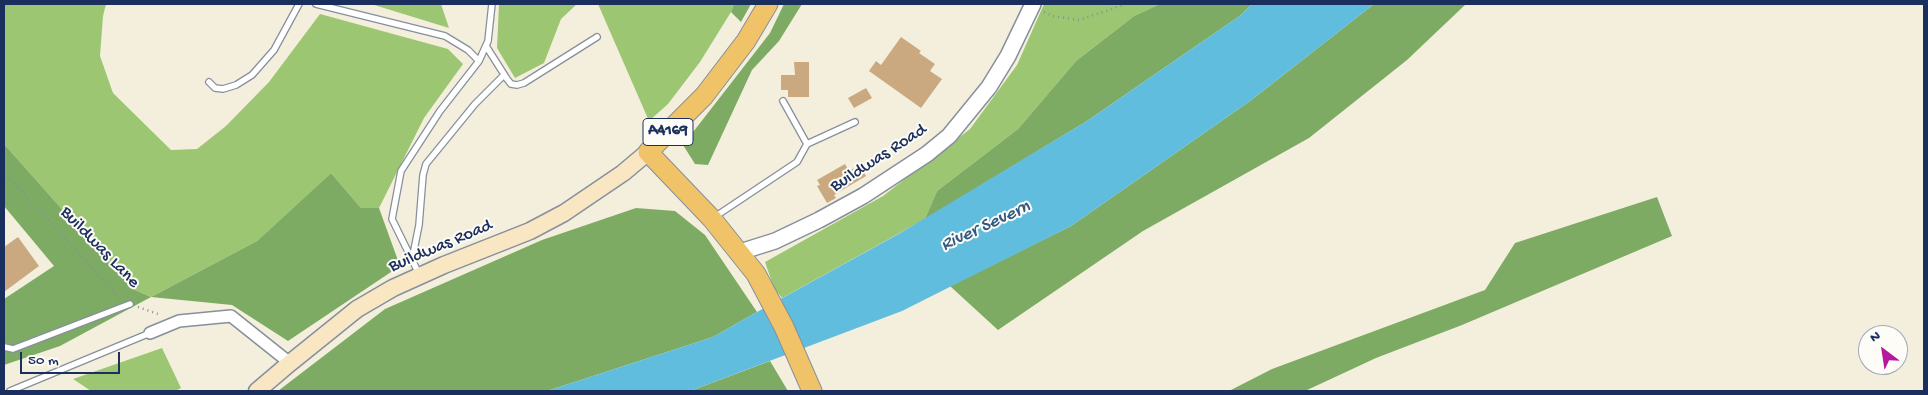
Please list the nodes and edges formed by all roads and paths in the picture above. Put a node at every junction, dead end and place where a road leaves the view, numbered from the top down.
1 (299, 4) edge
2 (316, 4) edge
3 (492, 4) edge
4 (768, 4) edge
5 (1126, 4) edge
6 (1032, 5) edge
7 (597, 37) dead end
8 (486, 46) junction
9 (480, 61) junction
10 (504, 75) junction
11 (209, 82) dead end
12 (783, 101) dead end
13 (856, 122) dead end
14 (807, 144) junction
15 (648, 152) junction
16 (4, 172) edge
17 (712, 219) junction
18 (740, 252) junction
19 (412, 260) junction
20 (420, 276) junction
21 (130, 304) junction
22 (179, 321) junction
23 (150, 333) joint
24 (4, 347) edge
25 (290, 363) junction
26 (10, 391) edge
27 (257, 391) edge
28 (812, 391) edge

1 - 11 lane
2 - 9 lane
3 - 8 lane
4 - 15 main road, A4169
5 - 6 path
6 - 18 street, Buildwas Road
7 - 10 lane
8 - 9 lane
8 - 10 lane
9 - 19 lane
10 - 19 lane
12 - 14 lane
13 - 14 lane
14 - 17 lane
15 - 17 main road, A4169
15 - 20 main road, Buildwas Road
16 - 21 path, Buildwas Lane
17 - 18 main road, A4169
18 - 28 main road
19 - 20 lane
20 - 25 main road, Buildwas Road
21 - 22 path, Buildwas Lane
21 - 24 lane
22 - 23 street
22 - 25 street
23 - 26 lane
25 - 27 main road, Buildwas Road

